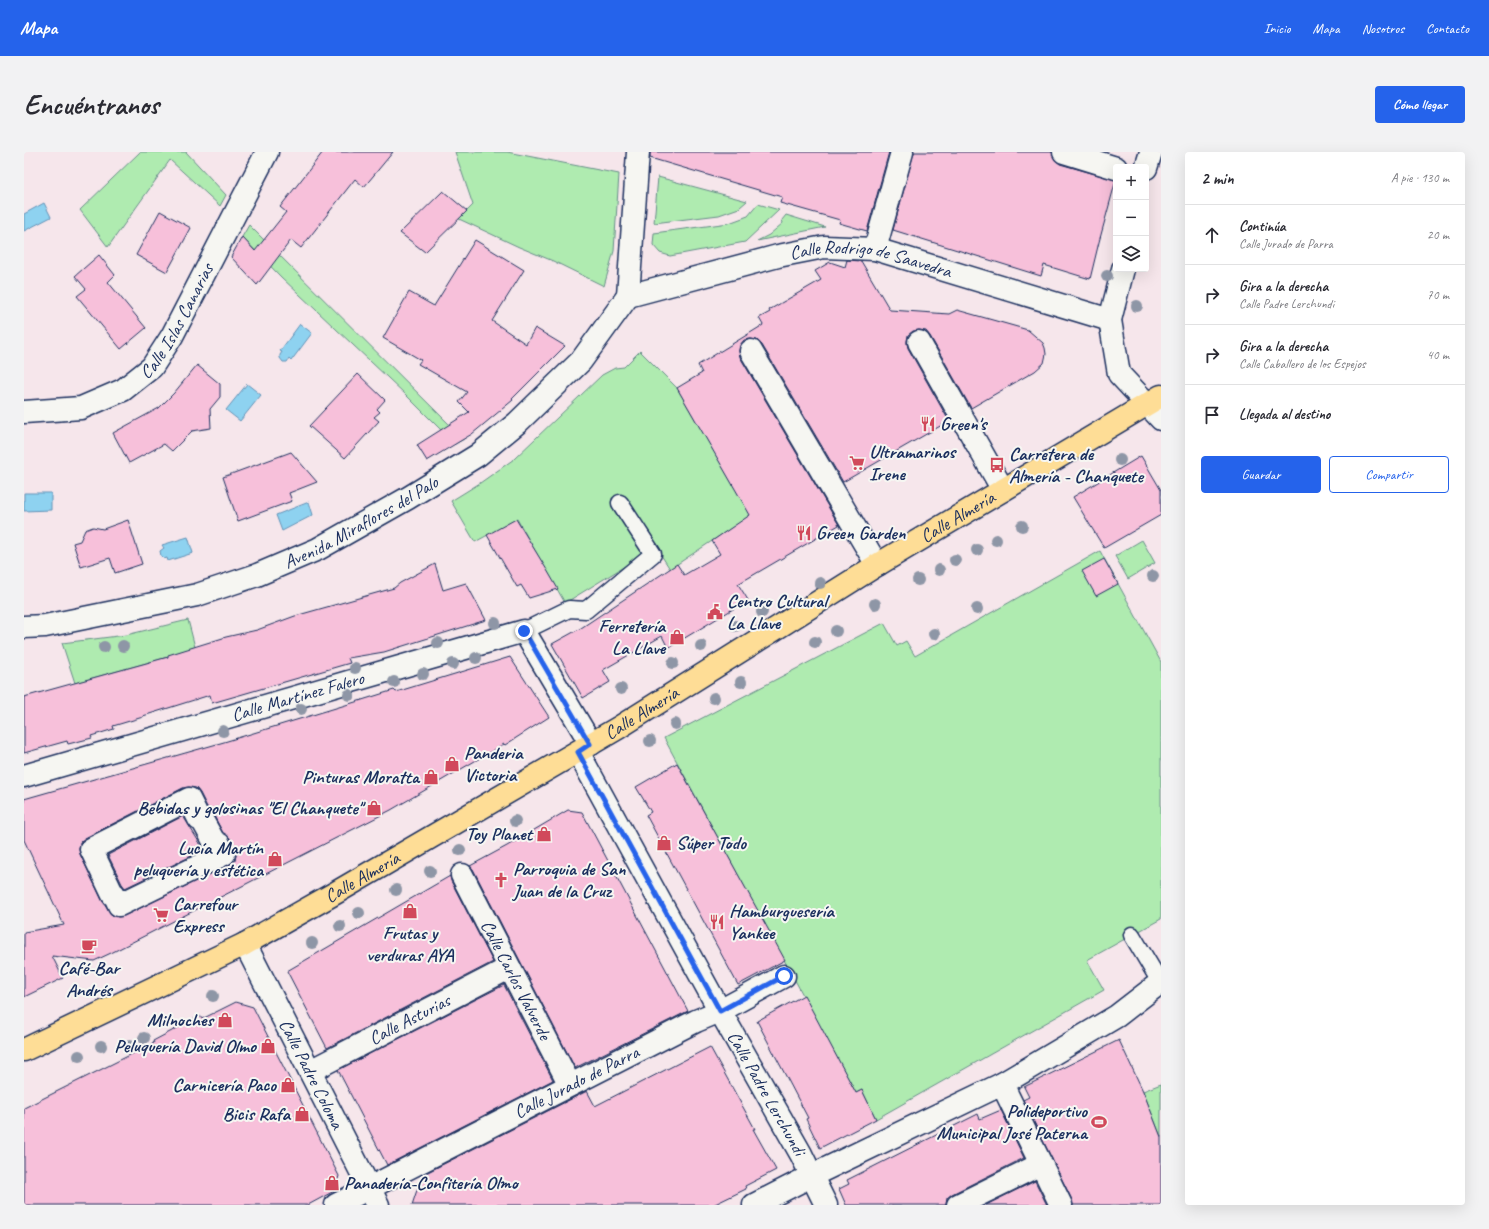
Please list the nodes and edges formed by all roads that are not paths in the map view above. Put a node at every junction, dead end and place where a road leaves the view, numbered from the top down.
1 (267, 152) edge
2 (638, 152) edge
3 (902, 152) edge
4 (1064, 152) edge
5 (1151, 152) edge
6 (1147, 164) edge
7 (1113, 167) edge
8 (875, 249) junction
9 (1122, 272) edge
10 (628, 296) junction
11 (1110, 320) junction
12 (919, 342) dead end
13 (751, 351) dead end
14 (1157, 407) edge
15 (24, 412) edge
16 (1003, 490) junction
17 (620, 503) dead end
18 (877, 565) junction
19 (24, 627) edge
20 (524, 631) junction
21 (584, 748) junction
22 (24, 776) edge
23 (91, 849) joint
24 (462, 875) dead end
25 (1132, 935) dead end
26 (245, 944) junction
27 (509, 968) junction
28 (784, 976) dead end
29 (1161, 982) edge
30 (720, 1011) junction
31 (24, 1050) edge
32 (310, 1072) junction
33 (1002, 1084) junction
34 (570, 1085) junction
35 (1040, 1164) junction
36 (811, 1176) junction
37 (374, 1197) edge
38 (336, 1205) edge
39 (754, 1205) edge
40 (826, 1205) edge
41 (958, 1205) edge
42 (1062, 1205) edge

1 - 15 street, Calle Islas Canarias
2 - 10 street
3 - 8 street
4 - 7 street
5 - 6 street
8 - 10 street, Calle Rodrigo de Saavedra
8 - 11 street, Calle Rodrigo de Saavedra
9 - 11 street
10 - 19 street, Avenida Miraflores del Palo
11 - 14 street
12 - 16 street
13 - 18 street
14 - 16 main road, Calle Almería
16 - 18 main road, Calle Almería
17 - 20 lane, Calle Martínez Falero
18 - 21 main road, Calle Almería
20 - 21 street, Calle Padre Lerchundi
20 - 22 street, Calle Martínez Falero
21 - 26 main road, Calle Almería
21 - 30 street, Calle Padre Lerchundi
23 - 23 street
24 - 27 street, Calle Carlos Valverde
25 - 29 lane
26 - 31 main road, Calle Almería
26 - 32 street, Calle Padre Coloma
27 - 32 street, Calle Asturias
27 - 34 street, Calle Carlos Valverde
28 - 30 street, Calle Jurado de Parra
29 - 33 street
30 - 34 street, Calle Jurado de Parra
30 - 36 street, Calle Padre Lerchundi
32 - 37 street, Calle Padre Coloma
33 - 35 street
33 - 36 street
34 - 37 street, Calle Jurado de Parra
35 - 41 street
35 - 42 street
36 - 39 street
36 - 40 street, Calle Padre Lerchundi
37 - 38 street, Calle Jurado de Parra

